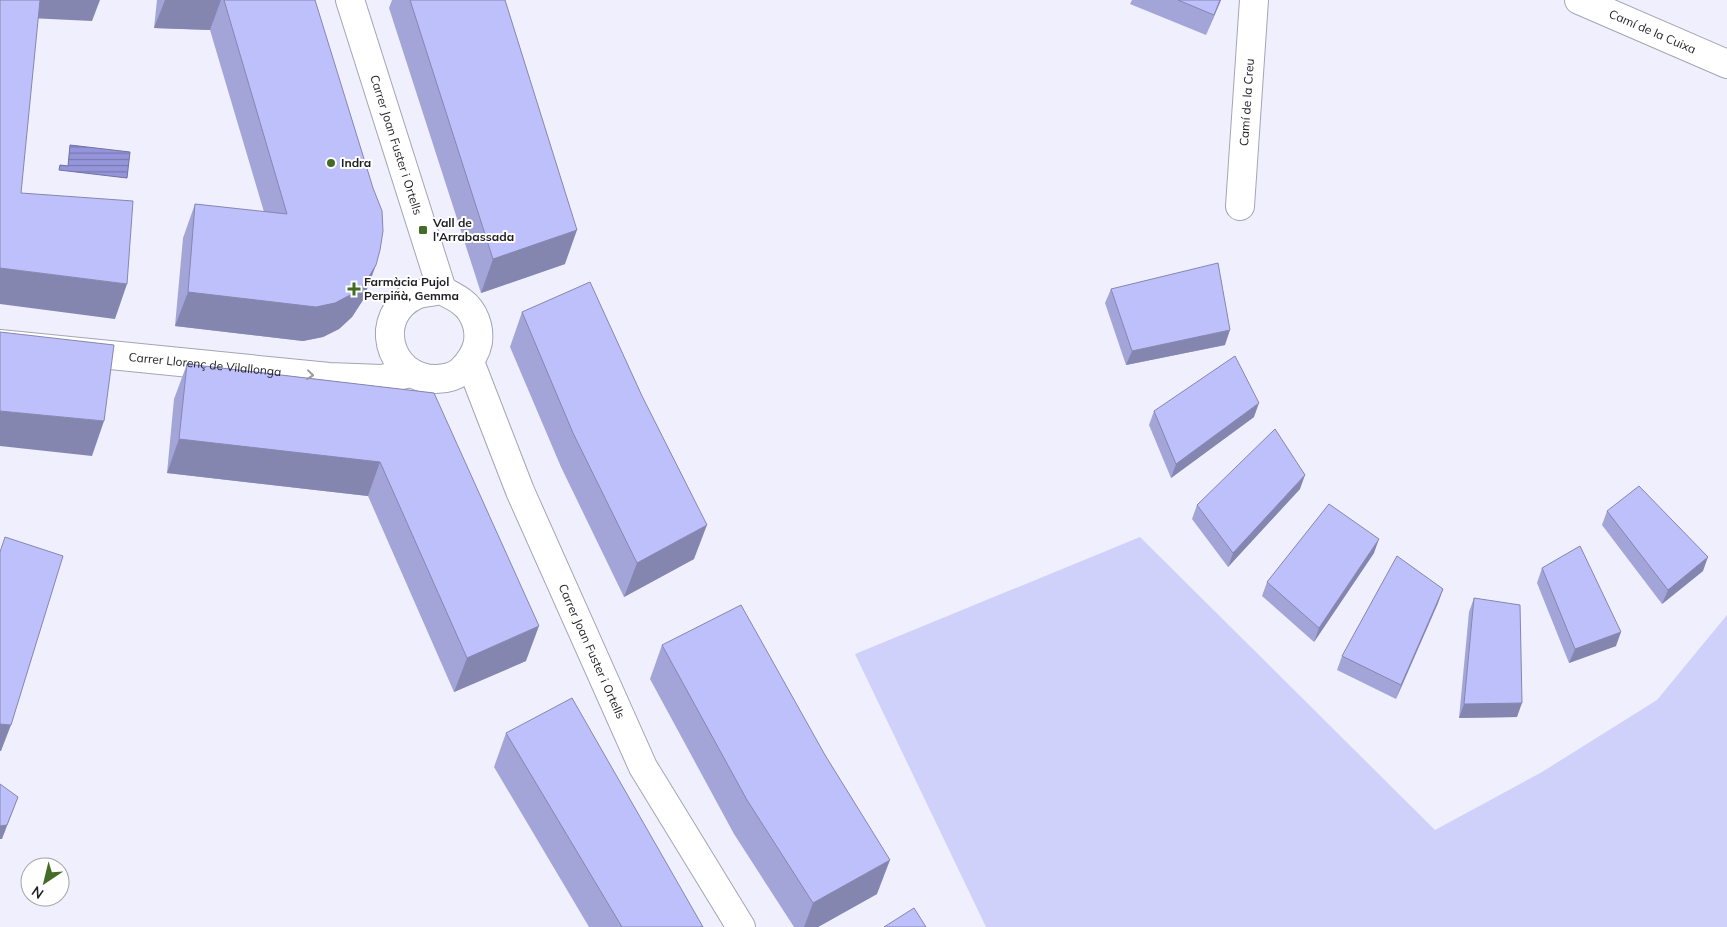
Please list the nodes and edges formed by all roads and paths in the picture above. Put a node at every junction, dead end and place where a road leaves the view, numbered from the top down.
1 (350, 0) edge
2 (1254, 0) edge
3 (1578, 0) edge
4 (1727, 64) edge
5 (1240, 206) dead end
6 (442, 290) junction
7 (0, 344) edge
8 (470, 362) junction
9 (411, 374) junction
10 (741, 927) edge

1 - 6 street, Carrer Joan Fuster i Ortells
2 - 5 street, Camí de la Creu
3 - 4 street, Camí de la Cuixa
6 - 8 street
6 - 9 street
7 -> 9 street, Carrer Llorenç de Vilallonga
8 - 9 street
8 - 10 street, Carrer Joan Fuster i Ortells

